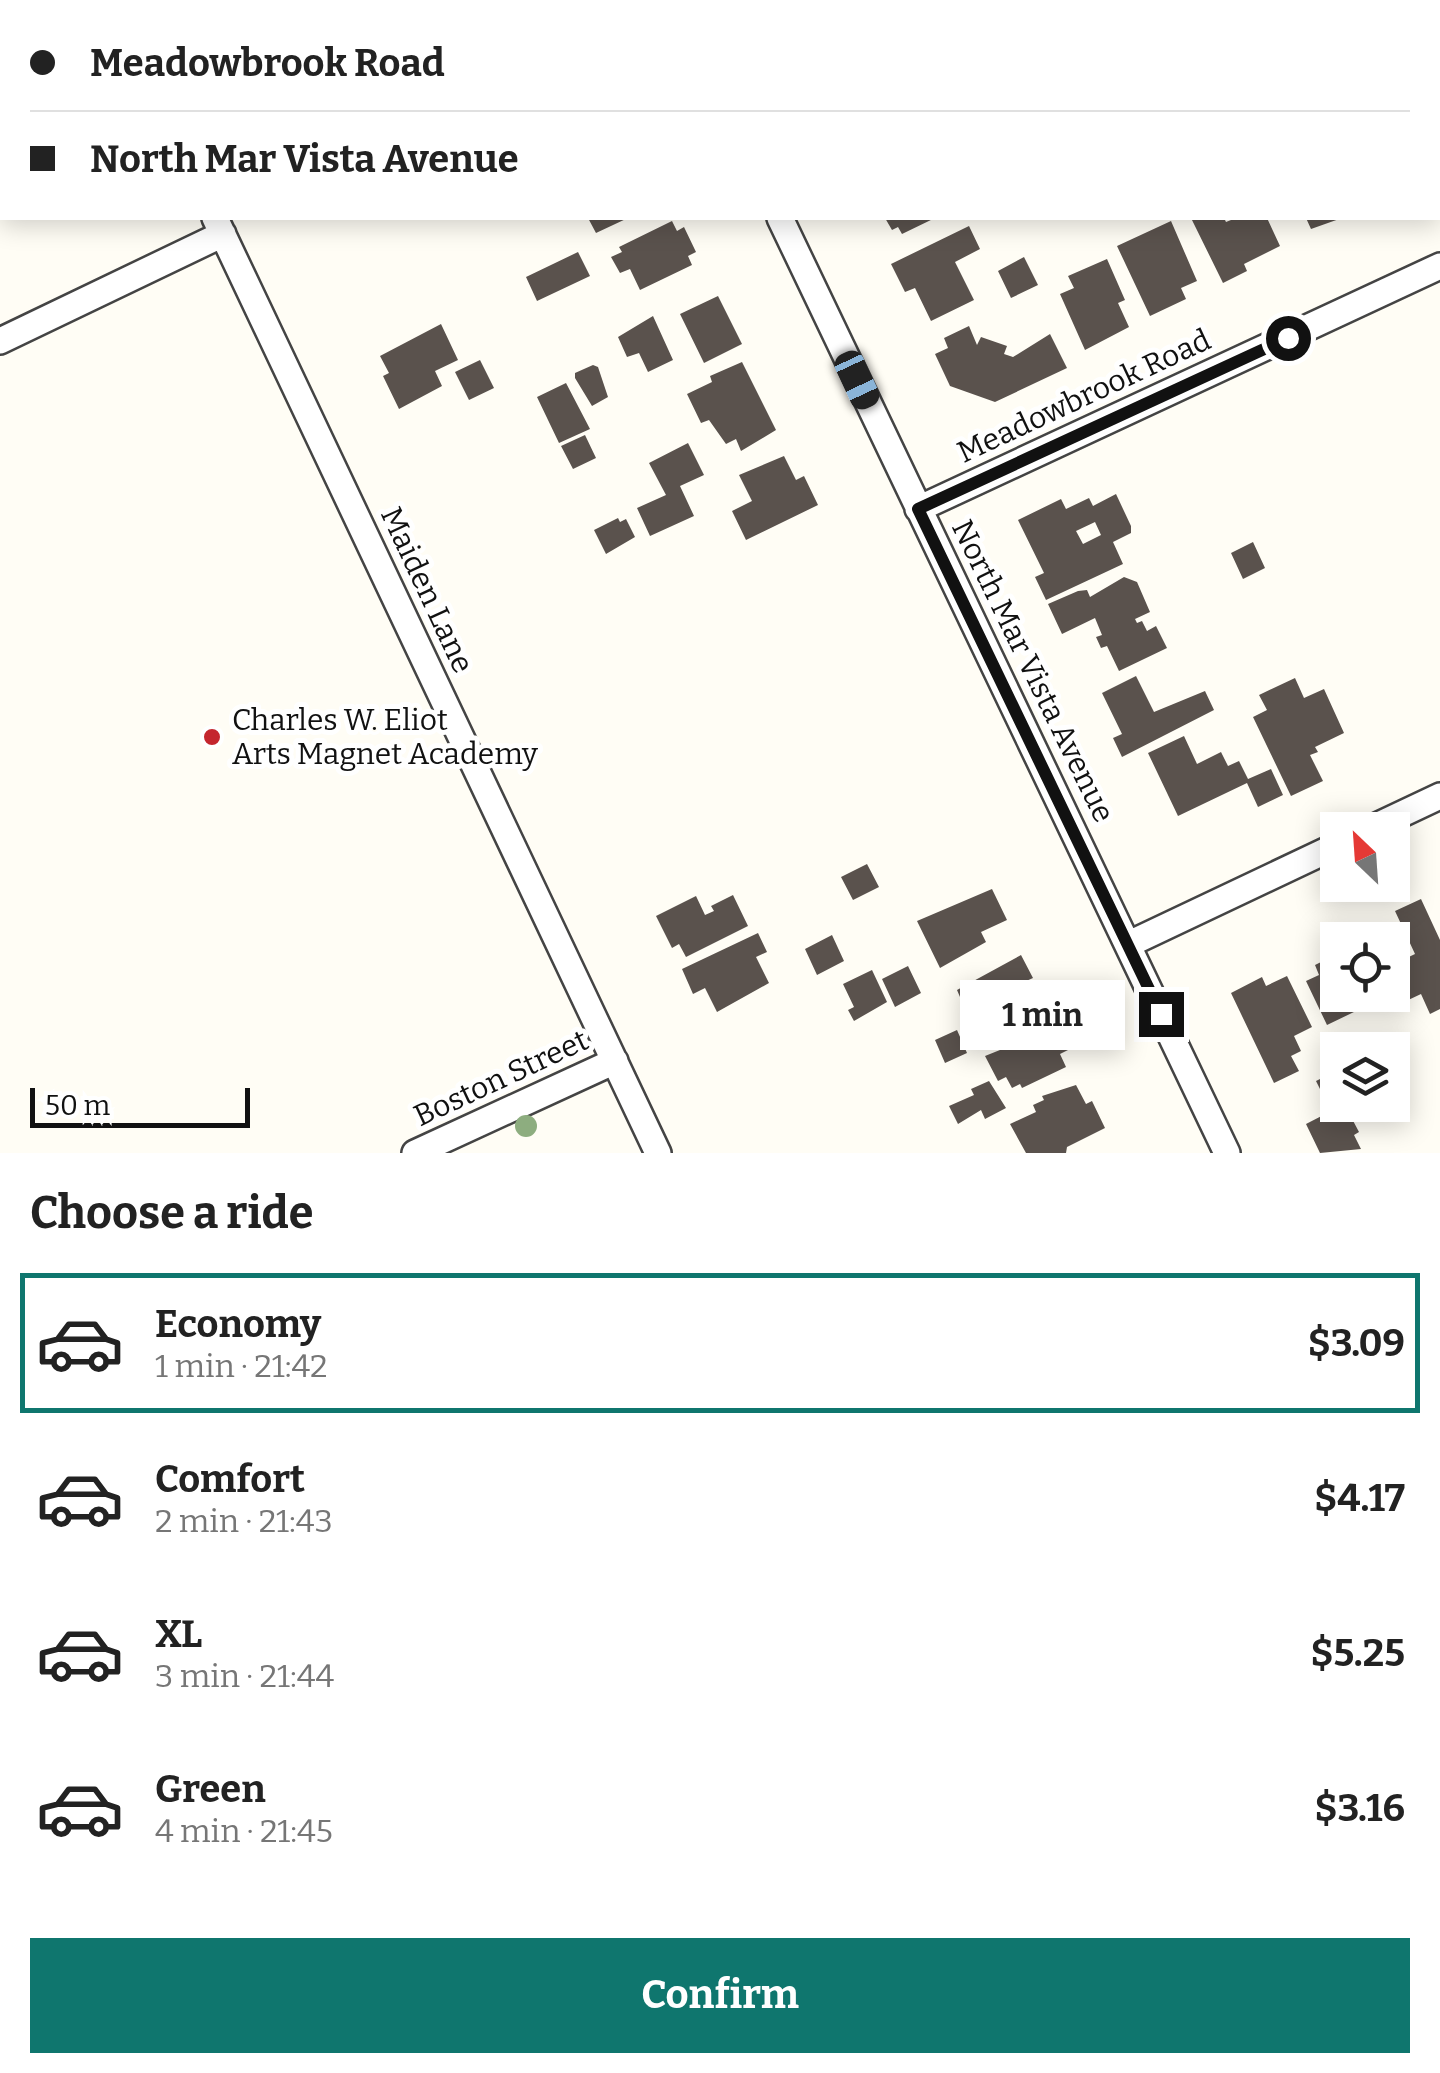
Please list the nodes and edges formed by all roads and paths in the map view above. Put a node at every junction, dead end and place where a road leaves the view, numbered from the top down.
1 (781, 220) edge
2 (219, 226) edge
3 (1440, 266) edge
4 (0, 341) edge
5 (918, 509) junction
6 (1440, 796) edge
7 (1406, 812) edge
8 (1320, 854) edge
9 (1129, 944) junction
10 (614, 1061) junction
11 (415, 1153) edge
12 (658, 1153) edge
13 (1226, 1153) edge

1 - 5 street, North Mar Vista Avenue
2 - 4 street
2 - 10 street, Maiden Lane
3 - 5 street, Meadowbrook Road
5 - 9 street, North Mar Vista Avenue
6 - 7 street
8 - 9 street
9 - 13 street, North Mar Vista Avenue
10 - 11 street, Boston Street
10 - 12 street, Maiden Lane

